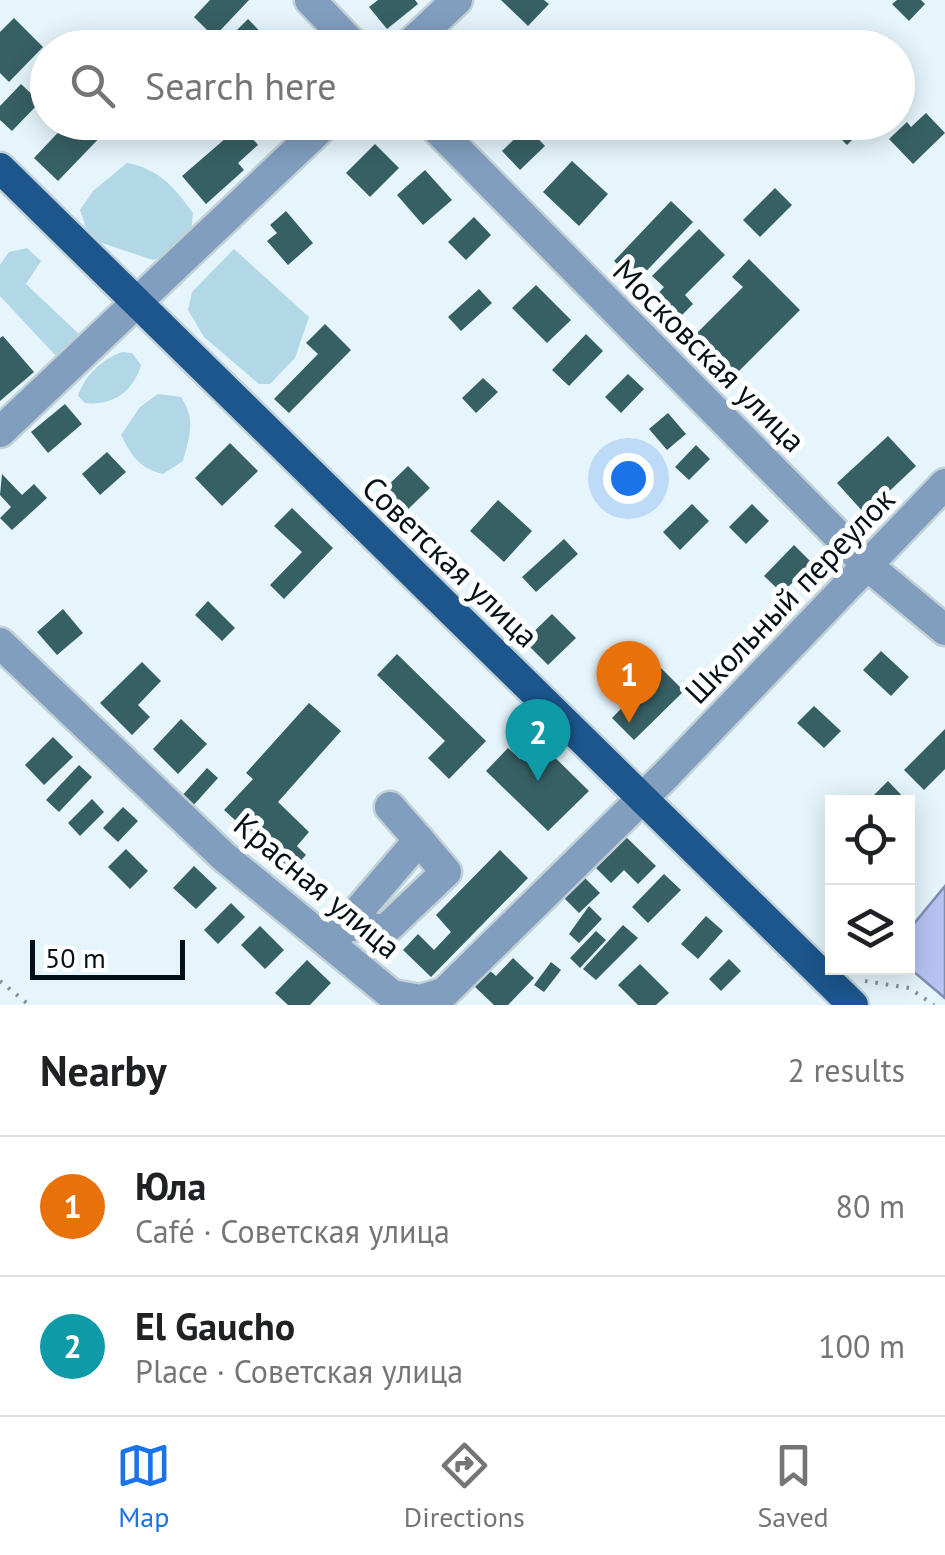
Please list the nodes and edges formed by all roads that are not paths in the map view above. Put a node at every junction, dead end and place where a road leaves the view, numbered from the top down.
1 (310, 0) edge
2 (458, 0) edge
3 (339, 30) edge
4 (426, 30) edge
5 (307, 140) edge
6 (448, 140) edge
7 (0, 168) edge
8 (137, 304) junction
9 (0, 432) edge
10 (945, 484) edge
11 (868, 566) junction
12 (945, 630) edge
13 (0, 643) edge
14 (643, 798) junction
15 (390, 807) dead end
16 (420, 840) junction
17 (337, 936) junction
18 (851, 992) edge

1 - 3 street
2 - 4 street
5 - 8 street
6 - 11 street, Московская улица
7 - 8 main road, Советская улица
8 - 9 street
8 - 14 main road, Советская улица
10 - 11 street, Школьный переулок
11 - 12 street, Московская улица
11 - 14 street, Школьный переулок
13 - 17 street, Красная улица
14 - 17 street, Красная улица
14 - 18 main road, Советская улица
15 - 16 street
16 - 17 street
16 - 17 street

